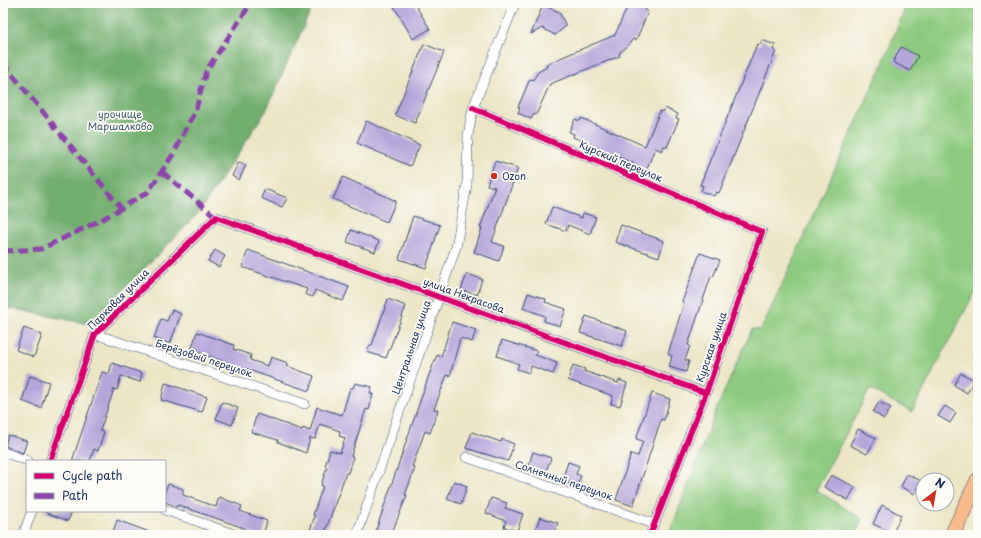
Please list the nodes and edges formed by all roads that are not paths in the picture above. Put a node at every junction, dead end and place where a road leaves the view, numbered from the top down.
1 (515, 3) edge
2 (473, 108) junction
3 (216, 217) joint
4 (762, 232) joint
5 (440, 297) junction
6 (95, 334) junction
7 (706, 393) junction
8 (305, 404) dead end
9 (3, 452) edge
10 (466, 457) dead end
11 (26, 460) edge
12 (50, 460) edge
13 (978, 480) edge
14 (978, 503) edge
15 (166, 510) edge
16 (32, 512) edge
17 (654, 524) junction
18 (23, 535) edge
19 (236, 535) edge
20 (357, 535) edge
21 (650, 535) edge
22 (952, 535) edge
23 (963, 535) edge

1 - 2 street, Центральная улица
2 - 4 street, Курский переулок
2 - 5 street, Центральная улица
3 - 5 street, улица Некрасова
3 - 6 street, Парковая улица
4 - 7 street, Курская улица
5 - 7 street, улица Некрасова
5 - 20 street, Центральная улица
6 - 8 street, Берёзовый переулок
6 - 12 street, Парковая улица
7 - 17 street, Курская улица
9 - 11 street
10 - 17 street, Солнечный переулок
13 - 22 highway
14 - 23 highway
15 - 19 street
16 - 18 street
17 - 21 street, Курская улица

